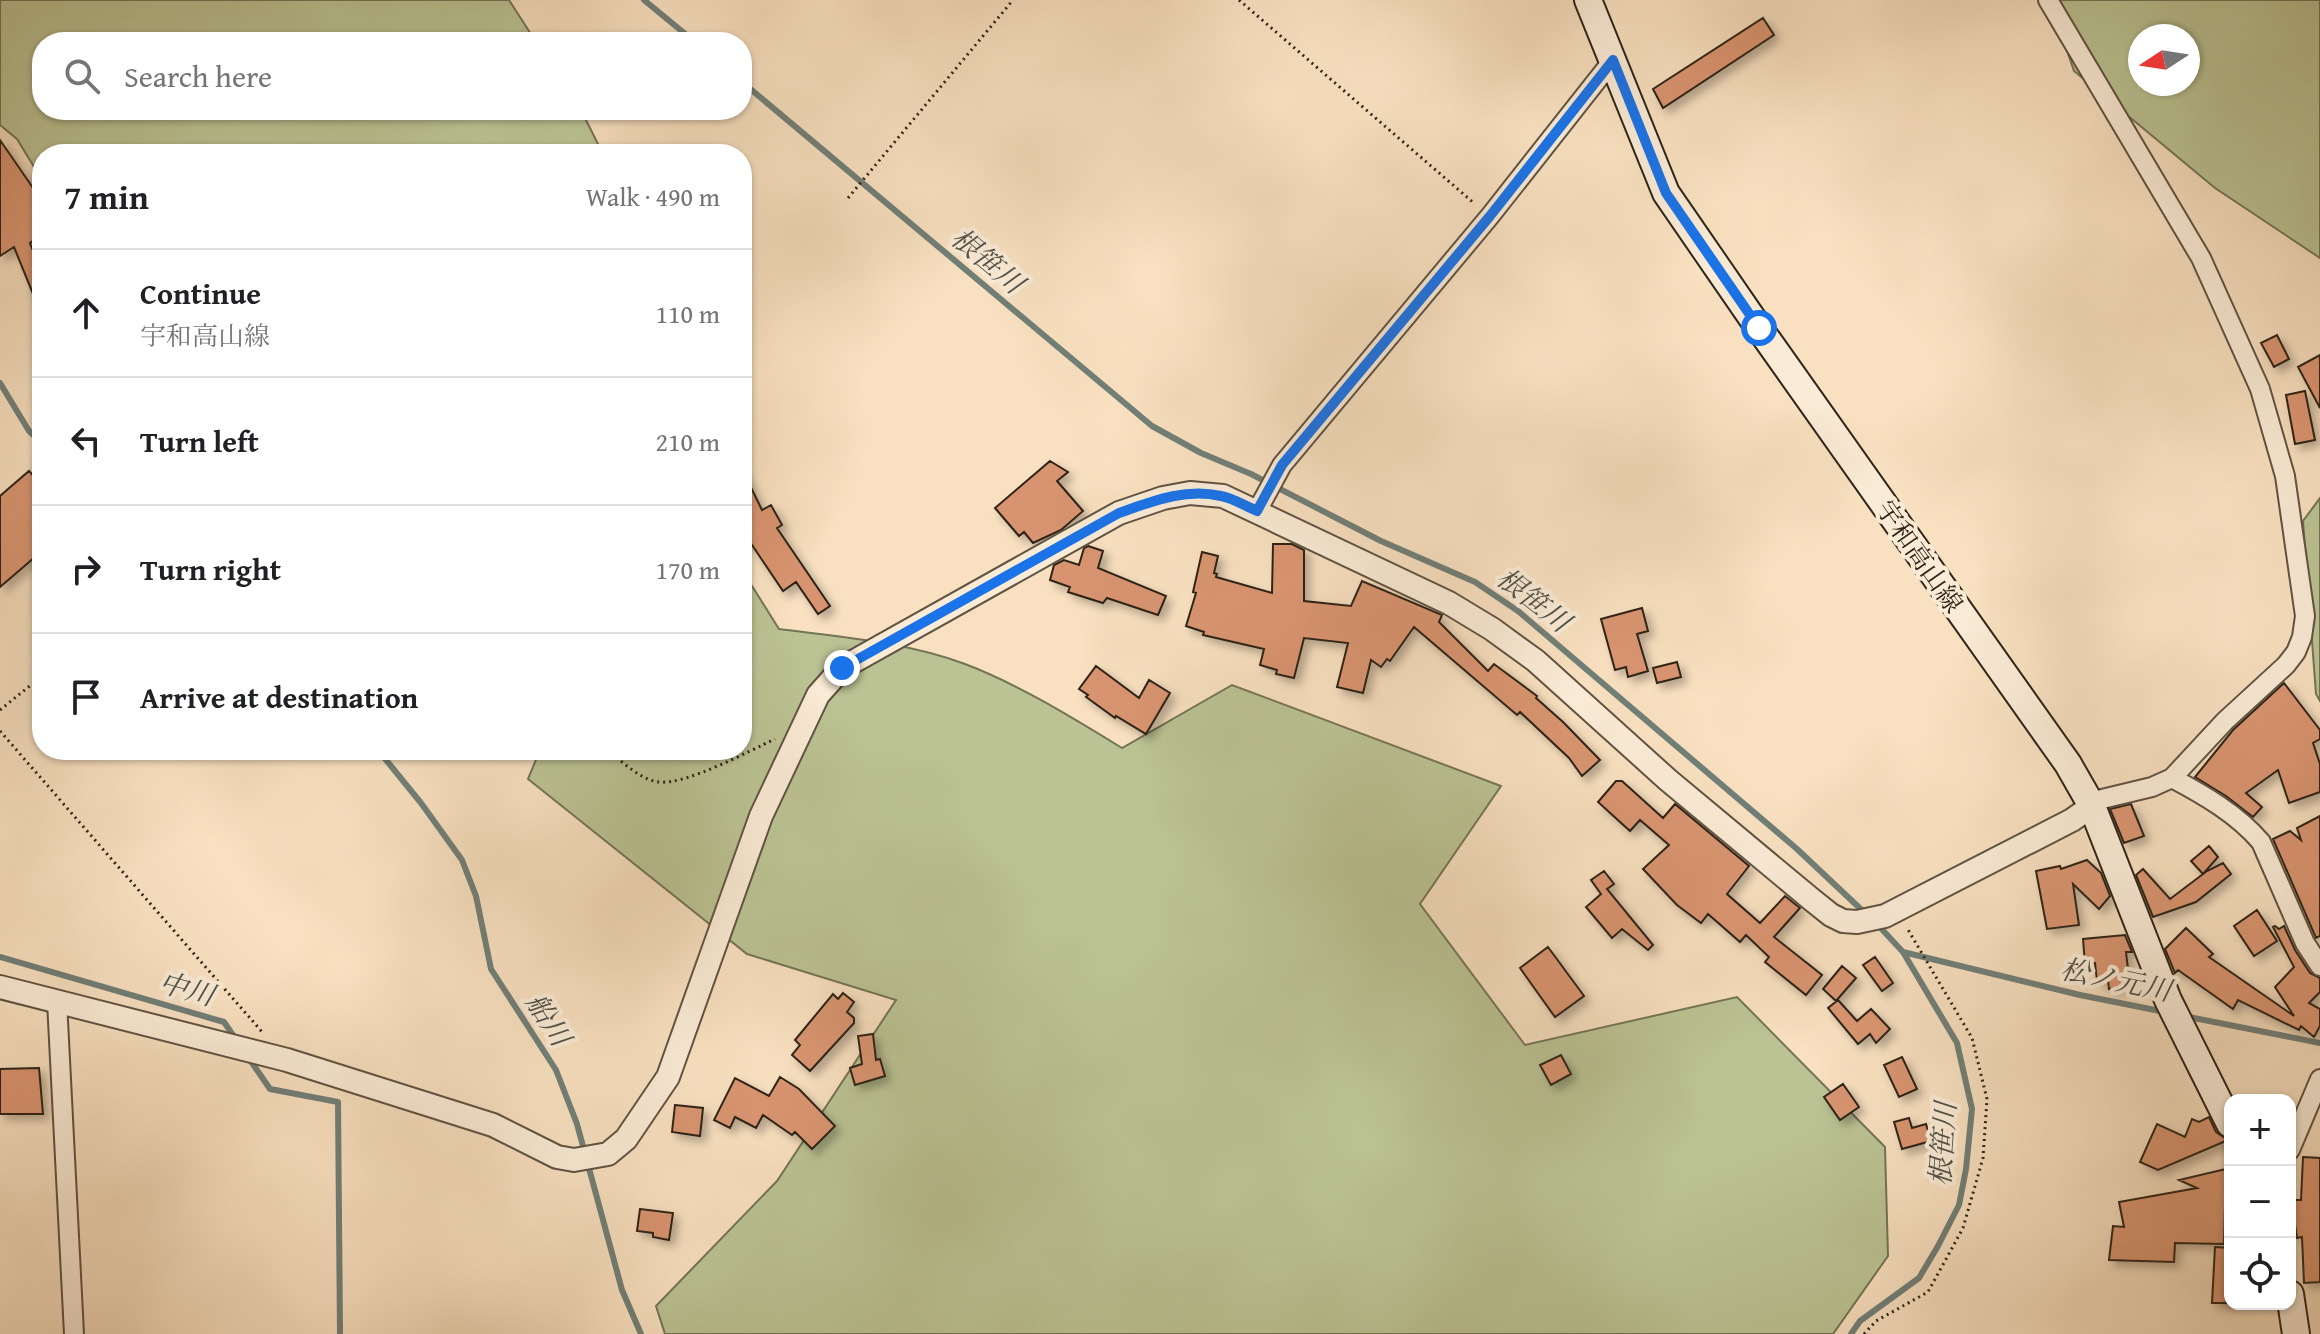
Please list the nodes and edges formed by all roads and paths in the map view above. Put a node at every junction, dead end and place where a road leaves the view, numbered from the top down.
1 (1013, 0) edge
2 (1239, 0) edge
3 (1588, 0) edge
4 (2048, 0) edge
5 (1613, 60) junction
6 (848, 198) dead end
7 (1490, 216) junction
8 (1260, 506) junction
9 (32, 684) edge
10 (0, 710) edge
11 (800, 728) junction
12 (0, 731) edge
13 (752, 749) edge
14 (620, 760) edge
15 (727, 760) edge
16 (2172, 778) junction
17 (2092, 806) junction
18 (1891, 913) junction
19 (2320, 966) edge
20 (0, 987) edge
21 (57, 1001) junction
22 (287, 1060) junction
23 (2320, 1079) edge
24 (2224, 1112) edge
25 (2296, 1136) edge
26 (2292, 1310) edge
27 (74, 1334) edge
28 (1864, 1334) edge
29 (2296, 1334) edge

1 - 6 path
2 - 7 path
3 - 5 main road, 宇和高山線
4 - 16 street
5 - 7 street
5 - 17 main road, 宇和高山線
7 - 8 street
8 - 11 street
8 - 18 street
9 - 10 path
11 - 13 path
11 - 22 street
12 - 22 path
14 - 15 path
16 - 17 street
16 - 19 street
17 - 18 street
17 - 24 main road, 宇和高山線
18 - 28 path
20 - 21 street
21 - 22 street
21 - 27 street
23 - 25 street
26 - 29 main road

